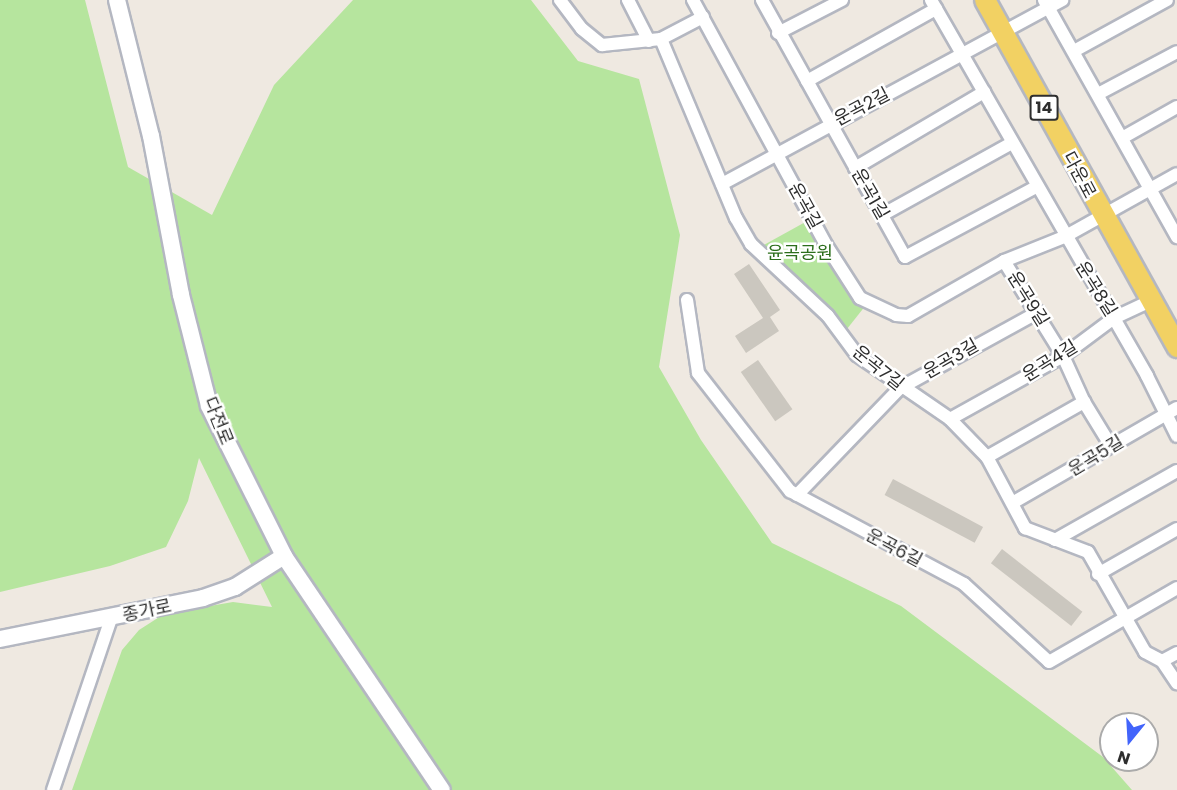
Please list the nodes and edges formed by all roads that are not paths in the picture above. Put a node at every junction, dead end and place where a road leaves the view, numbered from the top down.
1 (117, 0) edge
2 (560, 0) edge
3 (628, 0) edge
4 (693, 0) edge
5 (762, 0) edge
6 (842, 0) edge
7 (985, 0) edge
8 (1062, 0) edge
9 (1167, 0) edge
10 (934, 4) edge
11 (1046, 4) edge
12 (703, 17) junction
13 (1002, 30) junction
14 (778, 33) junction
15 (655, 40) junction
16 (1074, 51) junction
17 (1177, 51) edge
18 (962, 54) junction
19 (807, 81) junction
20 (984, 92) junction
21 (1098, 94) junction
22 (1177, 107) edge
23 (830, 124) junction
24 (1122, 138) junction
25 (1012, 143) junction
26 (776, 154) junction
27 (855, 168) junction
28 (1177, 174) edge
29 (722, 184) junction
30 (1036, 187) junction
31 (1153, 189) junction
32 (882, 215) junction
33 (1102, 217) junction
34 (1176, 234) edge
35 (1064, 237) junction
36 (1004, 261) junction
37 (687, 300) dead end
38 (1150, 301) junction
39 (1038, 312) junction
40 (1114, 318) junction
41 (1177, 347) edge
42 (1063, 356) junction
43 (900, 388) junction
44 (1084, 402) junction
45 (1177, 408) edge
46 (1166, 416) junction
47 (950, 419) junction
48 (1177, 436) edge
49 (1112, 446) junction
50 (987, 457) junction
51 (1177, 471) edge
52 (797, 495) junction
53 (1014, 502) junction
54 (1177, 529) edge
55 (1055, 540) junction
56 (284, 556) junction
57 (1098, 574) junction
58 (1177, 588) edge
59 (111, 619) junction
60 (1125, 619) junction
61 (0, 639) edge
62 (1177, 653) edge
63 (1161, 661) junction
64 (1177, 683) edge
65 (53, 790) edge
66 (442, 790) edge

1 - 56 main road, 다전로
2 - 15 street
3 - 15 street, 운곡7길
4 - 12 street, 운곡길
5 - 14 street, 운곡1길
6 - 14 street
7 - 13 main road, 다운로 / 14
8 - 11 street, 운곡2길
9 - 16 street
10 - 18 street, 운곡8길
10 - 19 street, 운곡8길
11 - 13 street, 운곡2길
11 - 16 street
12 - 15 street
12 - 26 street, 운곡길
13 - 18 street, 운곡2길
13 - 33 main road, 다운로 / 14
14 - 19 street, 운곡1길
15 - 29 street, 운곡7길
16 - 21 street
17 - 21 street
18 - 20 street, 운곡8길
18 - 23 street, 운곡2길
19 - 23 street, 운곡1길
20 - 25 street, 운곡8길
20 - 27 street
21 - 24 street
22 - 24 street
23 - 26 street, 운곡2길
23 - 27 street, 운곡1길
24 - 31 street
25 - 30 street, 운곡8길
25 - 32 street
26 - 29 street, 운곡2길
26 - 36 street, 운곡길
27 - 32 street, 운곡1길
28 - 31 street, 운곡길
29 - 43 street, 운곡7길
30 - 32 street, 운곡1길
30 - 35 street, 운곡8길
31 - 33 street, 운곡길
31 - 34 street
33 - 35 street, 운곡길
33 - 38 main road, 다운로 / 14
35 - 36 street, 운곡길
35 - 40 street, 운곡8길
36 - 39 street, 운곡9길
37 - 52 street, 운곡6길
38 - 40 street, 운곡4길
38 - 41 main road, 다운로 / 14
39 - 42 street, 운곡9길
39 - 43 street, 운곡3길
40 - 42 street, 운곡4길
40 - 46 street, 운곡8길
42 - 44 street, 운곡9길
42 - 47 street, 운곡4길
43 - 47 street, 운곡7길
43 - 52 street, 운곡3길
44 - 49 street, 운곡9길
44 - 50 street
45 - 46 street, 운곡5길
46 - 48 street, 운곡8길
46 - 49 street, 운곡5길
47 - 50 street, 운곡7길
49 - 53 street, 운곡5길
50 - 53 street, 운곡7길
51 - 55 street
52 - 60 street, 운곡6길
53 - 55 street, 운곡7길
54 - 57 street
55 - 57 street, 운곡7길
56 - 59 main road, 종가로
56 - 66 main road, 다전로
57 - 60 street, 운곡7길
58 - 60 street, 운곡6길
59 - 61 main road, 종가로
59 - 65 street
60 - 63 street, 운곡7길
62 - 63 street
63 - 64 street, 운곡7길

